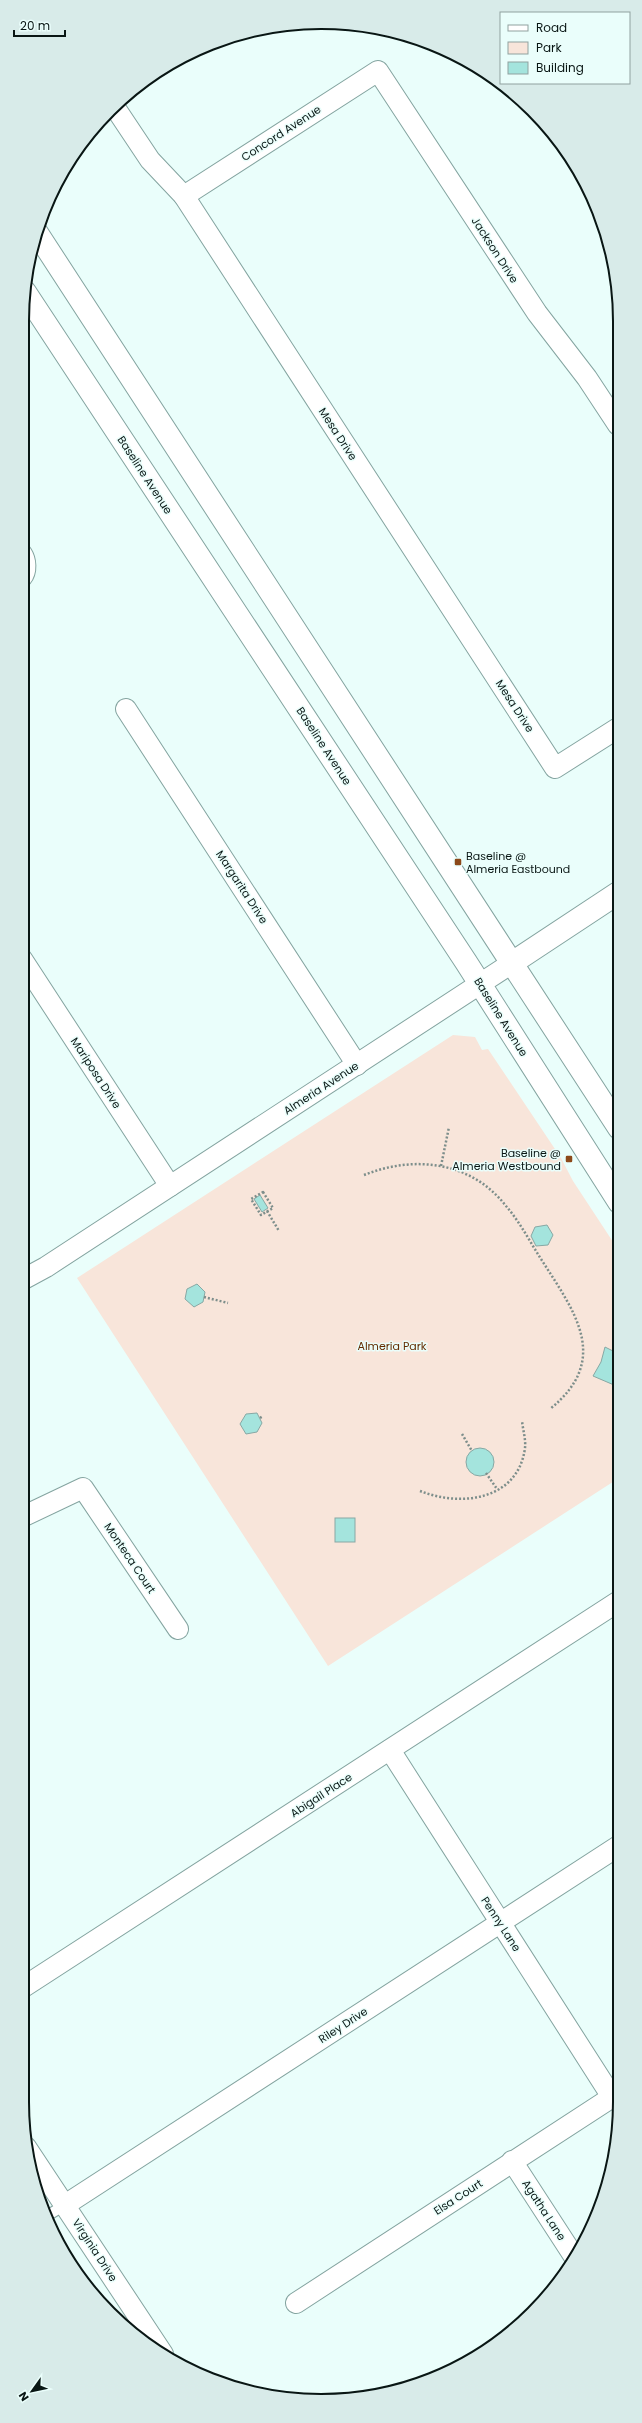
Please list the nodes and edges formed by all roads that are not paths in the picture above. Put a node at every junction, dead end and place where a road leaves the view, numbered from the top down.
1 (378, 71) joint
2 (118, 112) edge
3 (184, 196) junction
4 (41, 239) edge
5 (30, 300) edge
6 (613, 417) edge
7 (126, 709) dead end
8 (613, 731) edge
9 (613, 896) edge
10 (512, 963) junction
11 (29, 970) edge
12 (480, 984) junction
13 (357, 1065) junction
14 (613, 1119) edge
15 (170, 1186) junction
16 (613, 1193) edge
17 (29, 1276) edge
18 (29, 1514) edge
19 (613, 1605) edge
20 (178, 1629) dead end
21 (390, 1750) junction
22 (613, 1850) edge
23 (500, 1923) junction
24 (29, 1983) edge
25 (613, 2091) edge
26 (613, 2097) edge
27 (35, 2161) edge
28 (512, 2161) junction
29 (65, 2205) junction
30 (51, 2214) edge
31 (571, 2252) edge
32 (296, 2303) dead end
33 (155, 2343) edge

1 - 3 street, Concord Avenue
1 - 6 street, Jackson Drive
2 - 3 street, Mesa Drive
3 - 8 street, Mesa Drive
4 - 10 main road
5 - 12 main road, Baseline Avenue
7 - 13 street, Margarita Drive
9 - 10 main road, Almeria Avenue
10 - 12 street, Almeria Avenue
10 - 14 main road
11 - 15 street, Mariposa Drive
12 - 13 street, Almeria Avenue
12 - 16 main road, Baseline Avenue
13 - 15 street, Almeria Avenue
15 - 17 street, Almeria Avenue
18 - 20 street, Monteca Court
19 - 21 street, Abigail Place
21 - 23 street, Penny Lane
21 - 24 street, Abigail Place
22 - 23 street, Riley Drive
23 - 25 street, Penny Lane
23 - 29 street, Riley Drive
26 - 28 street, Elsa Court
27 - 29 street, Virginia Drive
28 - 31 street, Agatha Lane
28 - 32 street, Elsa Court
29 - 30 lane
29 - 33 street, Virginia Drive

